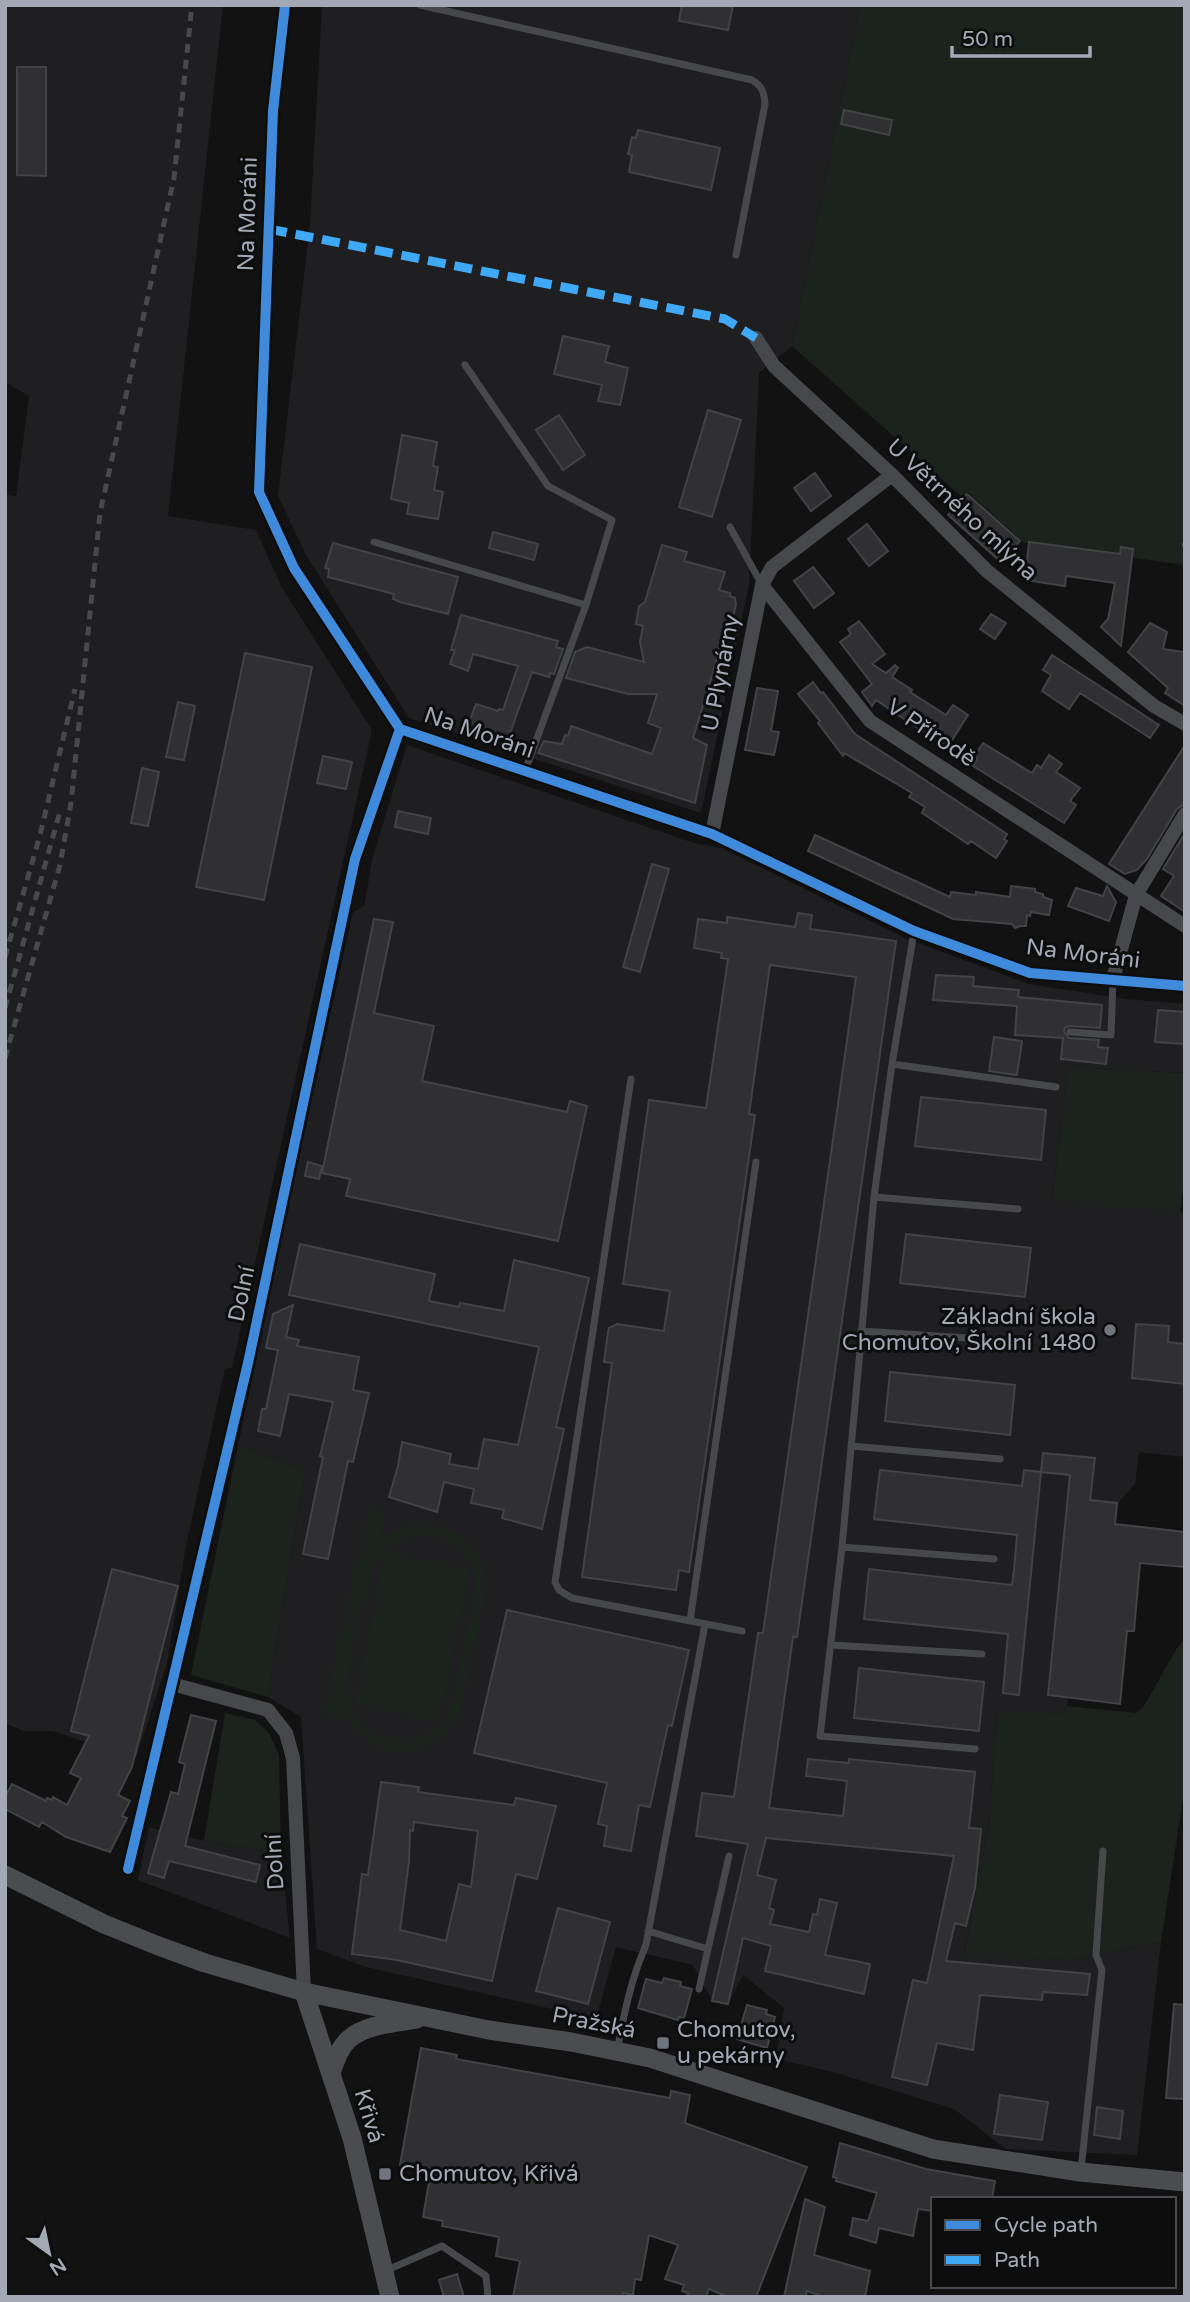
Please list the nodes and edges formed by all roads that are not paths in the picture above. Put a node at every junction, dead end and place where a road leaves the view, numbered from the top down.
1 (285, 5) edge
2 (420, 5) edge
3 (736, 255) dead end
4 (755, 338) dead end
5 (465, 365) dead end
6 (892, 475) junction
7 (730, 527) dead end
8 (374, 542) dead end
9 (762, 585) junction
10 (586, 605) junction
11 (1185, 724) edge
12 (400, 729) junction
13 (525, 771) junction
14 (1185, 814) edge
15 (712, 834) junction
16 (1136, 895) junction
17 (1185, 926) edge
18 (914, 931) junction
19 (1113, 979) junction
20 (1185, 986) edge
21 (1070, 1032) dead end
22 (892, 1064) junction
23 (631, 1079) dead end
24 (1056, 1087) dead end
25 (756, 1162) dead end
26 (874, 1197) junction
27 (1018, 1209) dead end
28 (860, 1331) junction
29 (1013, 1342) dead end
30 (851, 1446) junction
31 (1000, 1459) dead end
32 (842, 1547) junction
33 (994, 1559) dead end
34 (690, 1621) junction
35 (705, 1624) junction
36 (742, 1631) dead end
37 (831, 1645) junction
38 (982, 1654) dead end
39 (172, 1684) junction
40 (975, 1749) dead end
41 (1102, 1851) dead end
42 (729, 1856) dead end
43 (128, 1869) dead end
44 (5, 1875) edge
45 (648, 1931) junction
46 (708, 1949) junction
47 (699, 1989) dead end
48 (304, 1992) junction
49 (428, 2018) junction
50 (617, 2051) junction
51 (331, 2073) junction
52 (1080, 2172) junction
53 (1185, 2182) edge
54 (384, 2272) junction
55 (390, 2297) edge
56 (488, 2297) edge

1 - 12 street, Na Moráni
2 - 3 lane
4 - 6 street, U Větrného mlýna
5 - 10 lane
6 - 9 street
6 - 11 street, U Větrného mlýna
7 - 9 lane
8 - 10 lane
9 - 15 street, U Plynárny
9 - 16 street, V Přírodě
10 - 13 lane
12 - 13 street, Na Moráni
12 - 39 street, Dolní
13 - 15 street, Na Moráni
14 - 16 street
15 - 18 street, Na Moráni
16 - 17 street, V Přírodě
16 - 19 street
18 - 19 street, Na Moráni
18 - 22 lane
19 - 20 street, Na Moráni
19 - 21 lane
22 - 24 lane
22 - 26 lane
23 - 34 lane
25 - 34 lane
26 - 27 lane
26 - 28 lane
28 - 29 lane
28 - 30 lane
30 - 31 lane
30 - 32 lane
32 - 33 lane
32 - 37 lane
34 - 35 lane
35 - 36 lane
35 - 45 lane
37 - 38 lane
37 - 40 lane
39 - 43 street, Dolní
39 - 48 street, Dolní
41 - 52 lane
42 - 46 lane
44 - 48 main road, Pražská
45 - 46 lane
45 - 50 lane
46 - 47 lane
48 - 49 main road, Pražská
48 - 51 main road, Křivá
49 - 50 main road, Pražská
49 - 51 main road
50 - 52 main road, Pražská
51 - 54 main road, Křivá
52 - 53 main road, Pražská
54 - 55 main road, Křivá
54 - 56 lane

